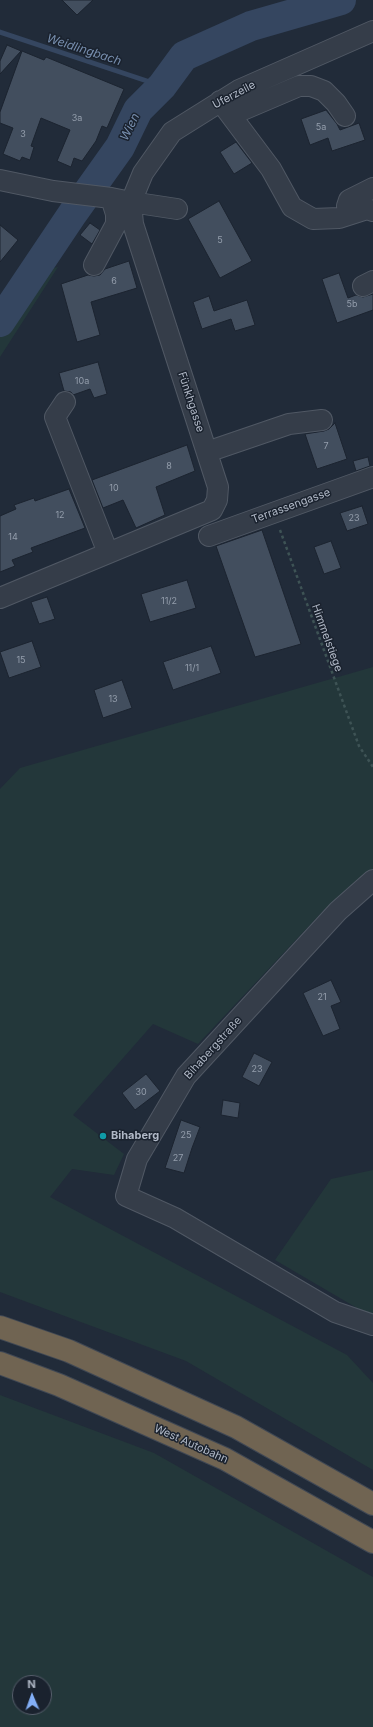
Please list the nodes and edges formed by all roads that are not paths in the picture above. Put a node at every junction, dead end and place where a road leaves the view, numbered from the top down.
1 (373, 30) edge
2 (226, 108) junction
3 (345, 116) dead end
4 (0, 180) edge
5 (373, 188) edge
6 (111, 198) junction
7 (131, 202) junction
8 (178, 209) dead end
9 (373, 211) edge
10 (349, 214) junction
11 (94, 265) dead end
12 (65, 402) dead end
13 (322, 420) dead end
14 (207, 452) junction
15 (373, 477) edge
16 (209, 536) dead end
17 (108, 553) junction
18 (0, 598) edge
19 (373, 880) edge
20 (373, 1325) edge
21 (0, 1327) edge
22 (0, 1363) edge
23 (373, 1504) edge
24 (373, 1542) edge

1 - 2 street, Uferzeile
2 - 3 street
2 - 7 street, Uferzeile
2 - 10 street
4 - 6 street
5 - 10 street
6 - 7 street
6 - 11 street
7 - 8 street
7 - 14 street, Fünkhgasse
9 - 10 street
12 - 17 street
13 - 14 street
14 - 17 street, Fünkhgasse
15 - 16 street, Terrassengasse
17 - 18 street, Fünkhgasse
19 - 20 street, Bihabergstraße
21 - 23 highway
22 - 24 highway, West Autobahn

